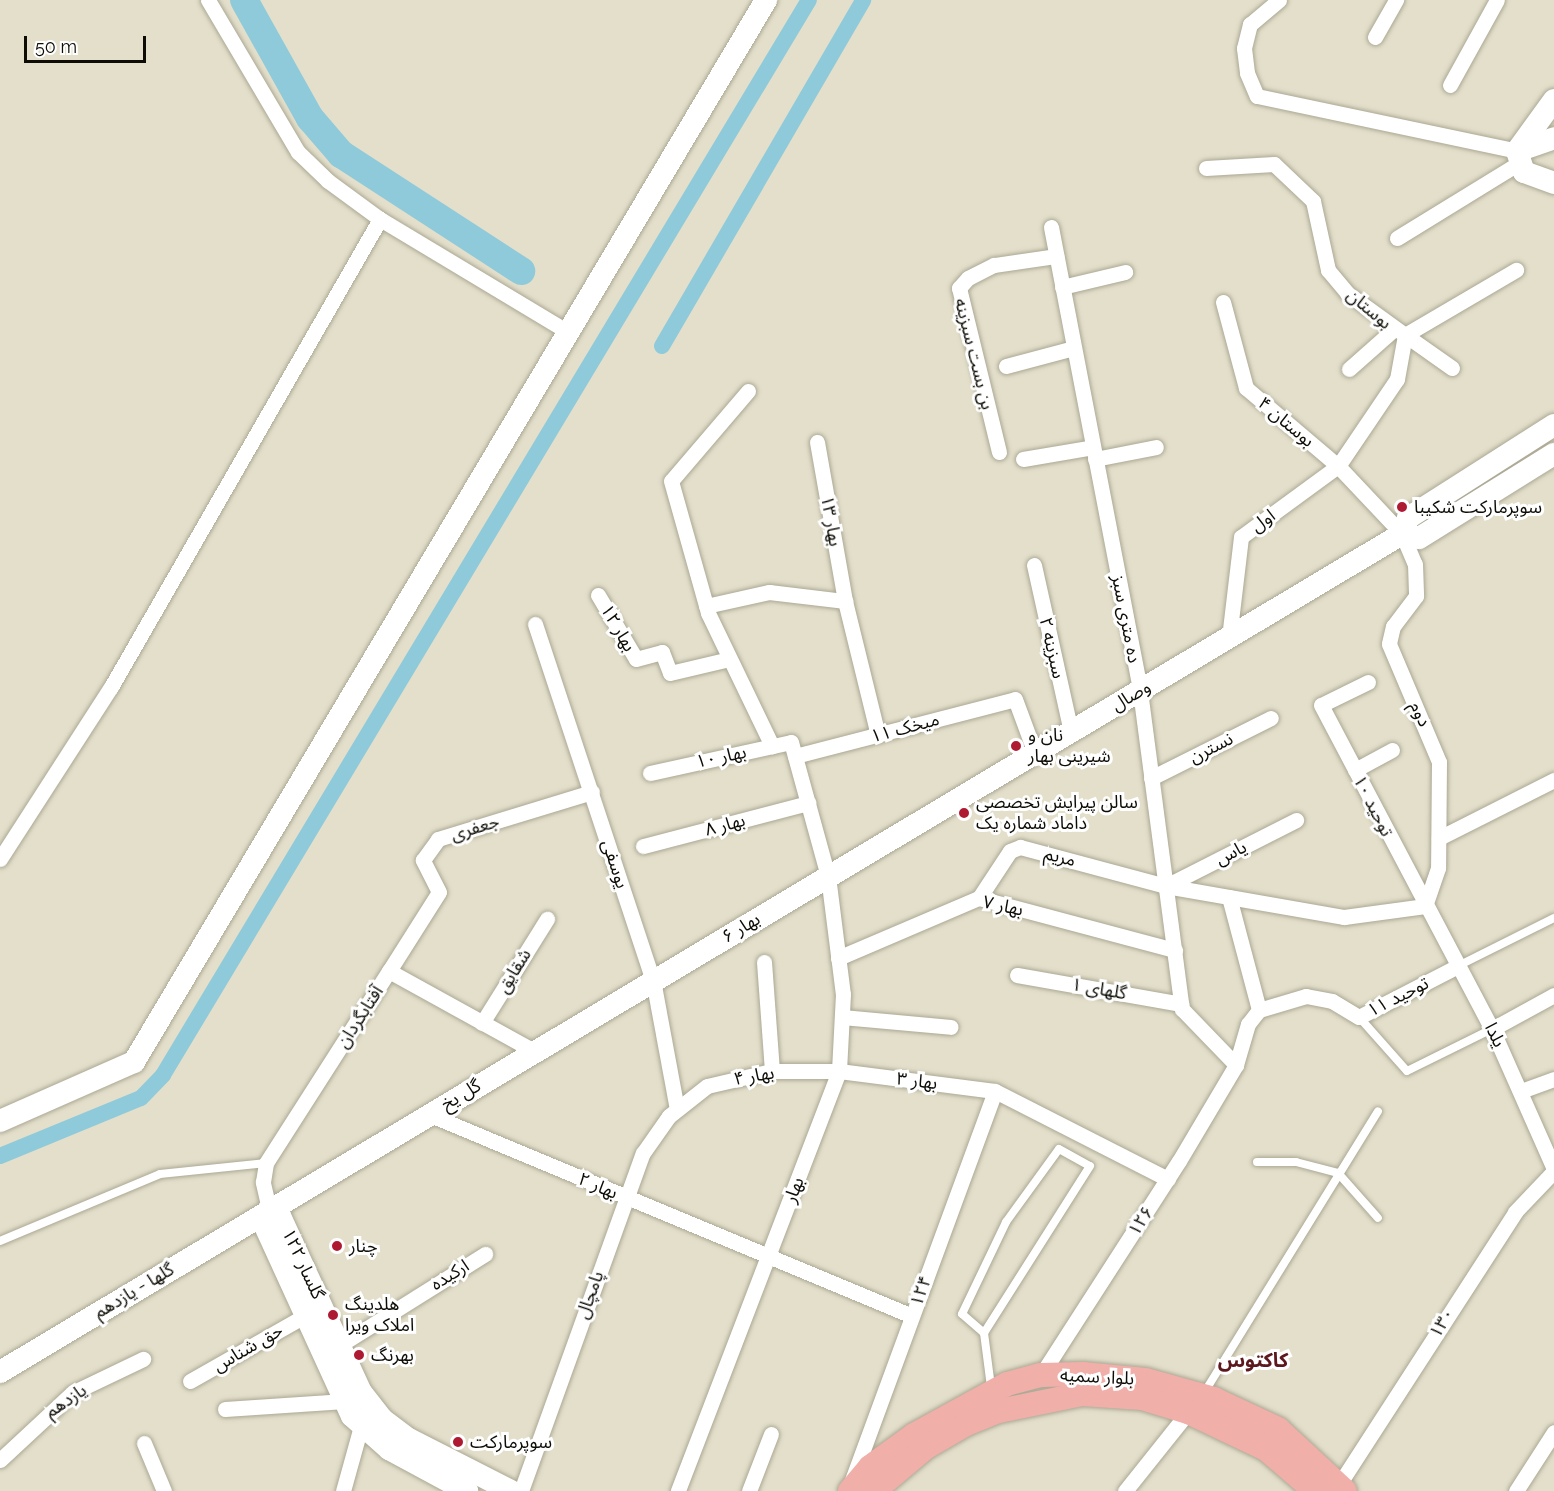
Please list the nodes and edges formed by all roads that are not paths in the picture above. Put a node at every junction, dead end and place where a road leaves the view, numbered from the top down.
1 (208, 0) edge
2 (766, 0) edge
3 (1279, 0) edge
4 (1396, 0) edge
5 (1497, 0) edge
6 (1376, 37) dead end
7 (1450, 85) dead end
8 (1554, 100) edge
9 (1554, 138) edge
10 (1518, 157) junction
11 (1206, 168) dead end
12 (1554, 183) edge
13 (380, 219) junction
14 (1051, 227) dead end
15 (1397, 238) dead end
16 (1056, 256) junction
17 (1516, 270) dead end
18 (1125, 272) dead end
19 (1062, 287) junction
20 (1223, 302) dead end
21 (568, 332) junction
22 (1399, 333) junction
23 (1074, 348) junction
24 (1006, 366) dead end
25 (1452, 368) dead end
26 (1348, 369) dead end
27 (748, 391) dead end
28 (1545, 430) edge
29 (817, 442) dead end
30 (1156, 447) dead end
31 (999, 452) dead end
32 (1094, 453) junction
33 (1553, 458) edge
34 (1023, 459) dead end
35 (1338, 466) junction
36 (1402, 534) junction
37 (1034, 565) dead end
38 (598, 595) dead end
39 (844, 601) junction
40 (706, 606) junction
41 (535, 624) dead end
42 (1229, 638) junction
43 (729, 659) junction
44 (1368, 682) dead end
45 (1140, 691) junction
46 (1271, 718) dead end
47 (1071, 732) junction
48 (878, 735) junction
49 (772, 746) junction
50 (793, 749) junction
51 (1392, 750) dead end
52 (1035, 753) junction
53 (1355, 770) junction
54 (650, 773) dead end
55 (1151, 778) junction
56 (1554, 780) edge
57 (592, 792) junction
58 (808, 803) junction
59 (1296, 820) dead end
60 (1439, 838) junction
61 (643, 846) dead end
62 (0, 859) edge
63 (828, 876) junction
64 (1166, 886) junction
65 (1228, 897) junction
66 (979, 898) junction
67 (1425, 906) junction
68 (1554, 918) edge
69 (547, 919) dead end
70 (1175, 950) junction
71 (838, 958) junction
72 (764, 962) dead end
73 (1458, 966) junction
74 (389, 971) junction
75 (1017, 975) dead end
76 (653, 980) junction
77 (1554, 995) edge
78 (1181, 1004) junction
79 (1259, 1010) junction
80 (842, 1017) junction
81 (1359, 1017) junction
82 (482, 1023) junction
83 (951, 1027) dead end
84 (1492, 1029) junction
85 (534, 1051) junction
86 (1236, 1065) junction
87 (772, 1071) junction
88 (840, 1071) junction
89 (1554, 1079) edge
90 (995, 1091) junction
91 (1521, 1091) junction
92 (677, 1109) junction
93 (1378, 1111) dead end
94 (428, 1114) junction
95 (0, 1121) edge
96 (1257, 1162) dead end
97 (266, 1163) junction
98 (1554, 1170) edge
99 (1338, 1173) junction
100 (1168, 1179) junction
101 (625, 1198) junction
102 (269, 1209) junction
103 (1378, 1218) dead end
104 (0, 1241) edge
105 (485, 1254) dead end
106 (769, 1257) junction
107 (306, 1315) junction
108 (912, 1316) junction
109 (984, 1333) junction
110 (332, 1350) junction
111 (143, 1359) dead end
112 (0, 1372) edge
113 (1041, 1374) junction
114 (190, 1381) dead end
115 (992, 1392) junction
116 (345, 1401) junction
117 (1196, 1403) junction
118 (225, 1409) dead end
119 (361, 1426) junction
120 (1554, 1432) edge
121 (771, 1434) dead end
122 (144, 1443) dead end
123 (0, 1460) edge
124 (1343, 1487) edge
125 (164, 1491) edge
126 (343, 1491) edge
127 (467, 1491) edge
128 (511, 1491) edge
129 (521, 1491) edge
130 (678, 1491) edge
131 (749, 1491) edge
132 (849, 1491) edge
133 (873, 1491) edge
134 (1125, 1491) edge
135 (1315, 1491) edge
136 (1516, 1491) edge

1 - 13 street
2 - 21 main road
3 - 10 street
4 - 6 street
5 - 7 street
8 - 10 main road
9 - 10 main road
10 - 12 main road
10 - 15 street
11 - 22 street, بوستان
13 - 21 street
13 - 62 street
14 - 16 street, ده متری سبز
16 - 19 street, ده متری سبز
16 - 31 street, بن بست سبزینه
17 - 22 street
18 - 19 street
19 - 23 street, ده متری سبز
20 - 35 street, بوستان ۴
21 - 95 main road
22 - 25 street
22 - 26 street
22 - 35 street, بوستان
23 - 24 street
23 - 32 street, ده متری سبز
27 - 40 street
28 - 33 street
28 - 36 main road, وصال
29 - 39 street, بهار ۱۳
30 - 32 street
32 - 34 street
32 - 45 street, ده متری سبز
33 - 36 main road, وصال
35 - 36 street
35 - 42 street, اول
36 - 42 main road, وصال
36 - 60 street, دوم
37 - 47 street, سبزینه ۲
38 - 43 street, بهار ۱۲
39 - 40 street
39 - 48 street, بهار ۱۳
40 - 43 street
41 - 57 street, یوسفی
42 - 45 main road, وصال
43 - 49 street
44 - 53 street, توحید ۱۰
45 - 47 main road, وصال
45 - 55 street, ده متری سبز
46 - 55 street, نسترن
47 - 52 main road, وصال
48 - 50 street, میخک ۱۱
48 - 52 street, میخک ۱۱
49 - 50 street, بهار ۱۰
49 - 54 street, بهار ۱۰
50 - 58 street, بهار
51 - 53 street
52 - 63 main road, وصال
53 - 67 street, توحید ۱۰
55 - 64 street, ده متری سبز
56 - 60 street
57 - 74 street, جعفری
57 - 76 street, یوسفی
58 - 61 street, بهار ۸
58 - 63 street, بهار
59 - 64 street, یاس
60 - 67 street, دوم
63 - 71 street, بهار
63 - 76 main road, بهار ۶
64 - 65 street, مریم
64 - 66 street, مریم
64 - 70 street, ده متری سبز
65 - 67 street, مریم
65 - 79 street
66 - 70 street, بهار ۷
66 - 71 street, بهار ۷
67 - 73 street, یلدا
68 - 73 lane
69 - 82 street, شقایق
70 - 78 street, ده متری سبز
71 - 80 street, بهار
72 - 87 street
73 - 81 street, توحید ۱۱
73 - 84 street, یلدا
74 - 82 street, آفتابگردان
74 - 97 street, آفتابگردان
75 - 78 street, گلهای ۱
76 - 85 main road, گل یخ
76 - 92 street, یوسفی
77 - 84 street
78 - 86 street
79 - 81 street, توحید ۱۱
79 - 86 street
80 - 83 street
80 - 88 street, بهار
81 - 84 lane
82 - 85 street, آفتابگردان
84 - 91 street, یلدا
85 - 94 main road, گل یخ
86 - 100 street, ۱۲۶
87 - 88 street, بهار ۴
87 - 92 street, بهار ۴
88 - 90 street, بهار ۳
88 - 106 street, بهار
89 - 91 street
90 - 100 street, بهار ۳
90 - 108 street, ۱۲۴
91 - 98 street, یلدا
92 - 101 street, پامچال
93 - 99 lane
94 - 101 street, بهار ۲
94 - 102 main road, گل یخ
96 - 99 lane
97 - 102 street
97 - 104 lane
98 - 124 street, ۱۳۰
99 - 103 lane
99 - 117 lane
100 - 113 street, ۱۲۶
101 - 106 street, بهار ۲
101 - 129 street, پامچال
102 - 107 main road, گلسار ۱۲۲
102 - 110 main road, گلسار ۱۲۲
102 - 112 main road, گلها - یازدهم
105 - 110 street, ارکیده
106 - 108 street, بهار ۲
106 - 130 street, بهار
107 - 110 main road, گلسار ۱۲۲
107 - 114 street, حق شناس
108 - 132 street, ۱۲۴
109 - 109 lane
109 - 115 lane
110 - 116 main road, گلسار ۱۲۲
110 - 128 main road, گلسار ۱۲۲
111 - 123 street, یازدهم
113 - 115 main road, بلوار سمیه
113 - 117 main road, بلوار سمیه
115 - 132 main road, بلوار سمیه
116 - 118 street
116 - 119 main road, گلسار ۱۲۲
117 - 124 main road, بلوار سمیه
117 - 133 main road, بلوار سمیه
117 - 134 street
117 - 135 main road, بلوار سمیه
119 - 126 street
119 - 127 main road, گلسار ۱۲۲
120 - 136 street
121 - 131 street
122 - 125 street

